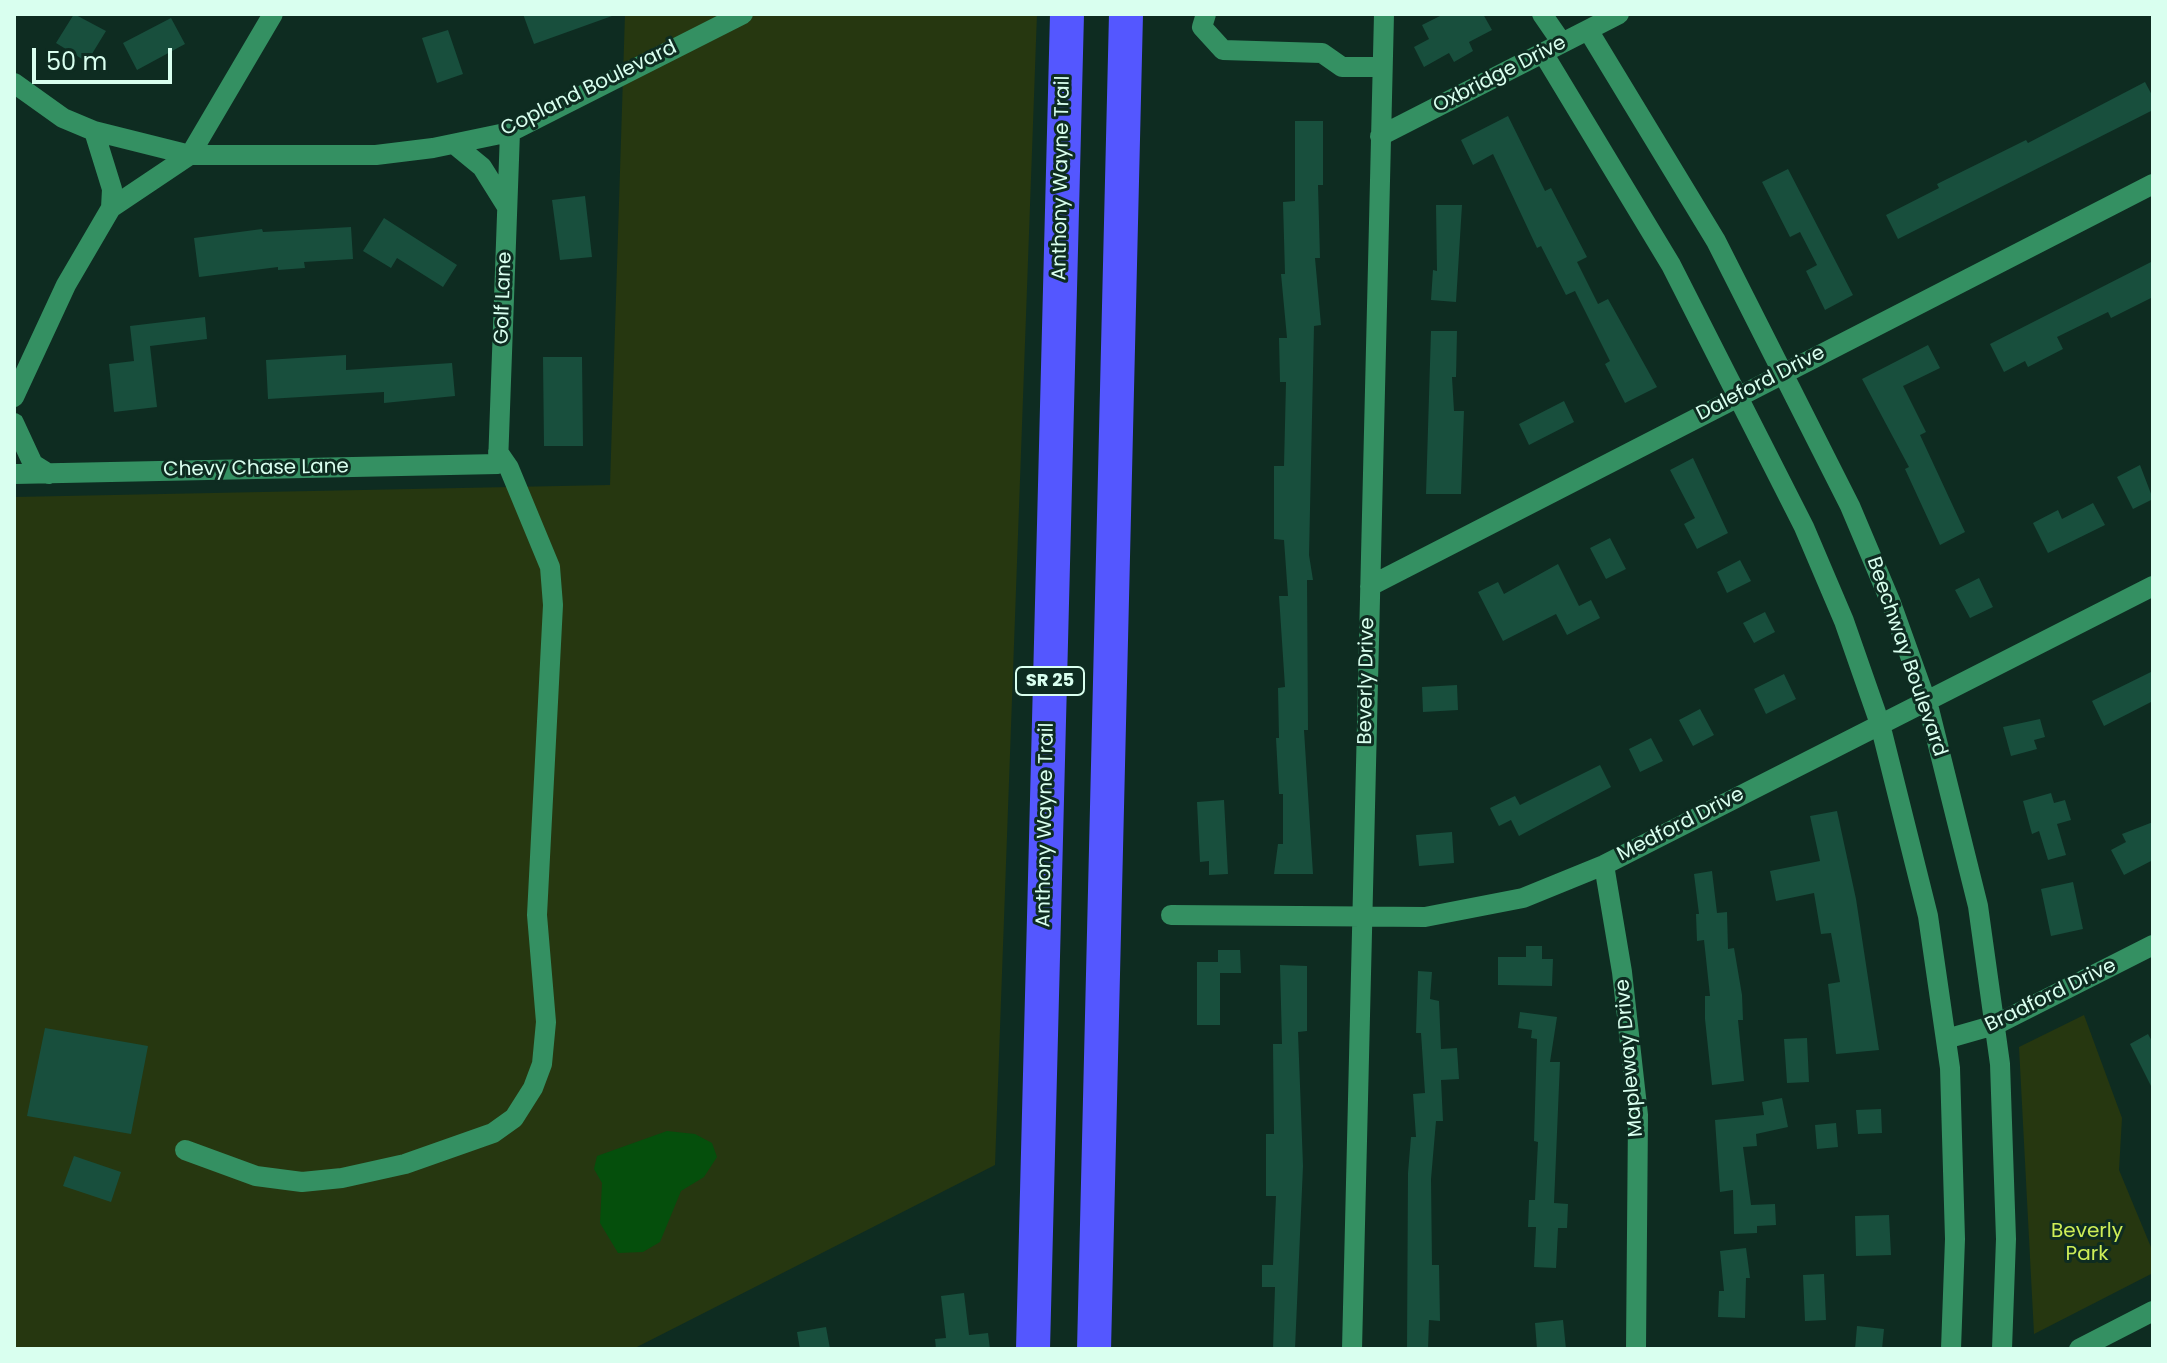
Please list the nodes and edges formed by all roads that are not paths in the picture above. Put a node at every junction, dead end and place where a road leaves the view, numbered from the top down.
1 (273, 14) edge
2 (743, 14) edge
3 (1067, 14) edge
4 (1113, 14) edge
5 (1126, 14) edge
6 (1206, 14) edge
7 (1384, 14) edge
8 (1542, 14) edge
9 (1619, 14) edge
10 (1588, 30) junction
11 (1562, 43) junction
12 (1543, 53) junction
13 (1382, 67) junction
14 (14, 83) edge
15 (94, 131) junction
16 (1123, 131) junction
17 (510, 132) junction
18 (1380, 136) junction
19 (454, 144) junction
20 (190, 155) junction
21 (2153, 184) edge
22 (507, 207) junction
23 (111, 208) junction
24 (1783, 372) junction
25 (1737, 395) junction
26 (14, 397) edge
27 (14, 423) edge
28 (498, 458) junction
29 (14, 474) edge
30 (49, 474) junction
31 (1370, 586) junction
32 (2153, 586) edge
33 (1926, 702) junction
34 (1880, 724) junction
35 (1604, 865) junction
36 (1171, 915) dead end
37 (1361, 917) junction
38 (2153, 945) edge
39 (1995, 1025) junction
40 (1946, 1039) junction
41 (185, 1150) dead end
42 (2153, 1311) edge
43 (1033, 1349) edge
44 (1094, 1349) edge
45 (1352, 1349) edge
46 (1636, 1349) edge
47 (1951, 1349) edge
48 (2002, 1349) edge
49 (2079, 1349) edge

1 - 20 street
2 - 17 street, Copland Boulevard
3 - 43 highway, Anthony Wayne Trail / SR 25
4 - 16 highway
5 - 16 highway, SR 25
6 - 13 street
7 - 13 street, Beverly Drive
8 - 11 street
9 - 10 street, Oxbridge Drive
10 - 11 street, Oxbridge Drive
10 - 24 street, Beechway Boulevard
11 - 12 street, Oxbridge Drive
12 - 18 street, Oxbridge Drive
12 - 25 street
13 - 18 street, Beverly Drive
14 - 15 street, Copland Boulevard
15 - 20 street, Copland Boulevard
15 - 23 street
16 - 44 highway, SR 25
17 - 19 street, Copland Boulevard
17 - 22 street, Golf Lane
18 - 31 street, Beverly Drive
19 - 20 street, Copland Boulevard
19 - 22 street
20 - 23 street
21 - 24 street, Daleford Drive
22 - 28 street, Golf Lane
23 - 26 street
24 - 25 street, Daleford Drive
24 - 33 street, Beechway Boulevard
25 - 31 street, Daleford Drive
25 - 34 street
27 - 30 street
28 - 30 street, Chevy Chase Lane
28 - 41 street
29 - 30 street, Chevy Chase Lane
31 - 37 street, Beverly Drive
32 - 33 street, Medford Drive
33 - 34 street, Medford Drive
33 - 39 street, Beechway Boulevard
34 - 35 street, Medford Drive
34 - 40 street
35 - 37 street, Medford Drive
35 - 46 street, Mapleway Drive
36 - 37 street, Medford Drive
37 - 45 street, Beverly Drive
38 - 39 street, Bradford Drive
39 - 40 street, Bradford Drive
39 - 48 street, Beechway Boulevard
40 - 47 street
42 - 49 street

